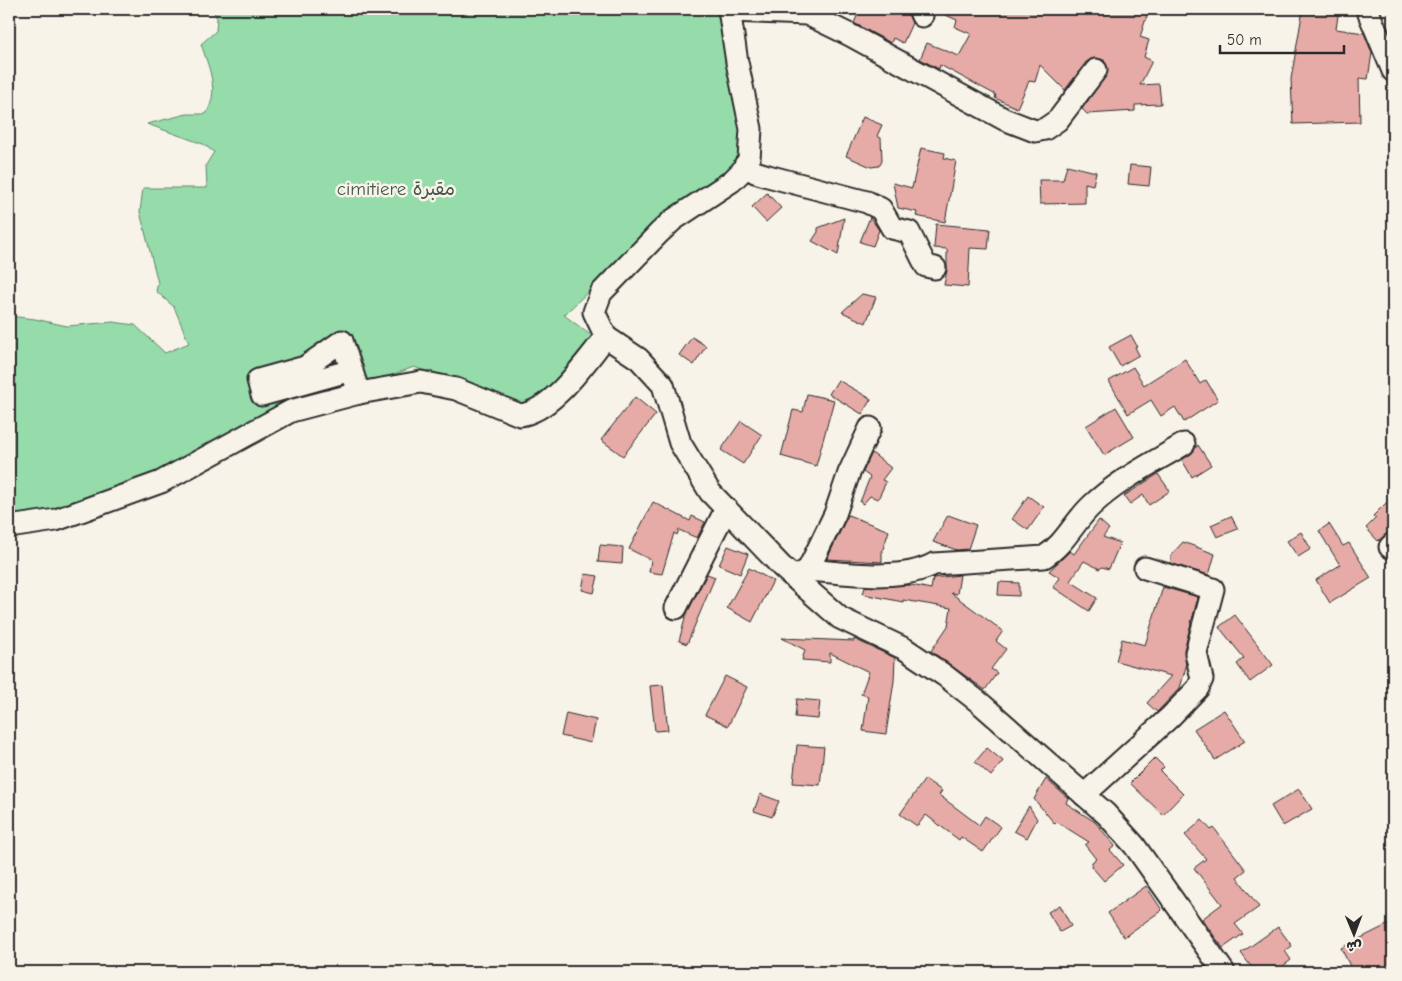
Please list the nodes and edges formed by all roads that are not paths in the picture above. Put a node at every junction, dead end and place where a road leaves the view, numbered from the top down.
1 (1367, 9) edge
2 (729, 10) edge
3 (1096, 70) dead end
4 (1393, 71) edge
5 (745, 165) junction
6 (935, 268) dead end
7 (606, 337) junction
8 (352, 370) dead end
9 (359, 393) junction
10 (870, 428) dead end
11 (1184, 444) dead end
12 (726, 509) junction
13 (9, 527) edge
14 (1145, 568) dead end
15 (801, 574) junction
16 (676, 608) dead end
17 (1084, 795) junction
18 (1224, 972) edge

1 - 4 street
2 - 3 street
2 - 5 street
5 - 6 street
5 - 7 street
7 - 9 street
7 - 12 street
8 - 9 street
9 - 13 street
10 - 15 street
11 - 15 street
12 - 15 street
12 - 16 street
14 - 17 street
15 - 17 street
17 - 18 street

